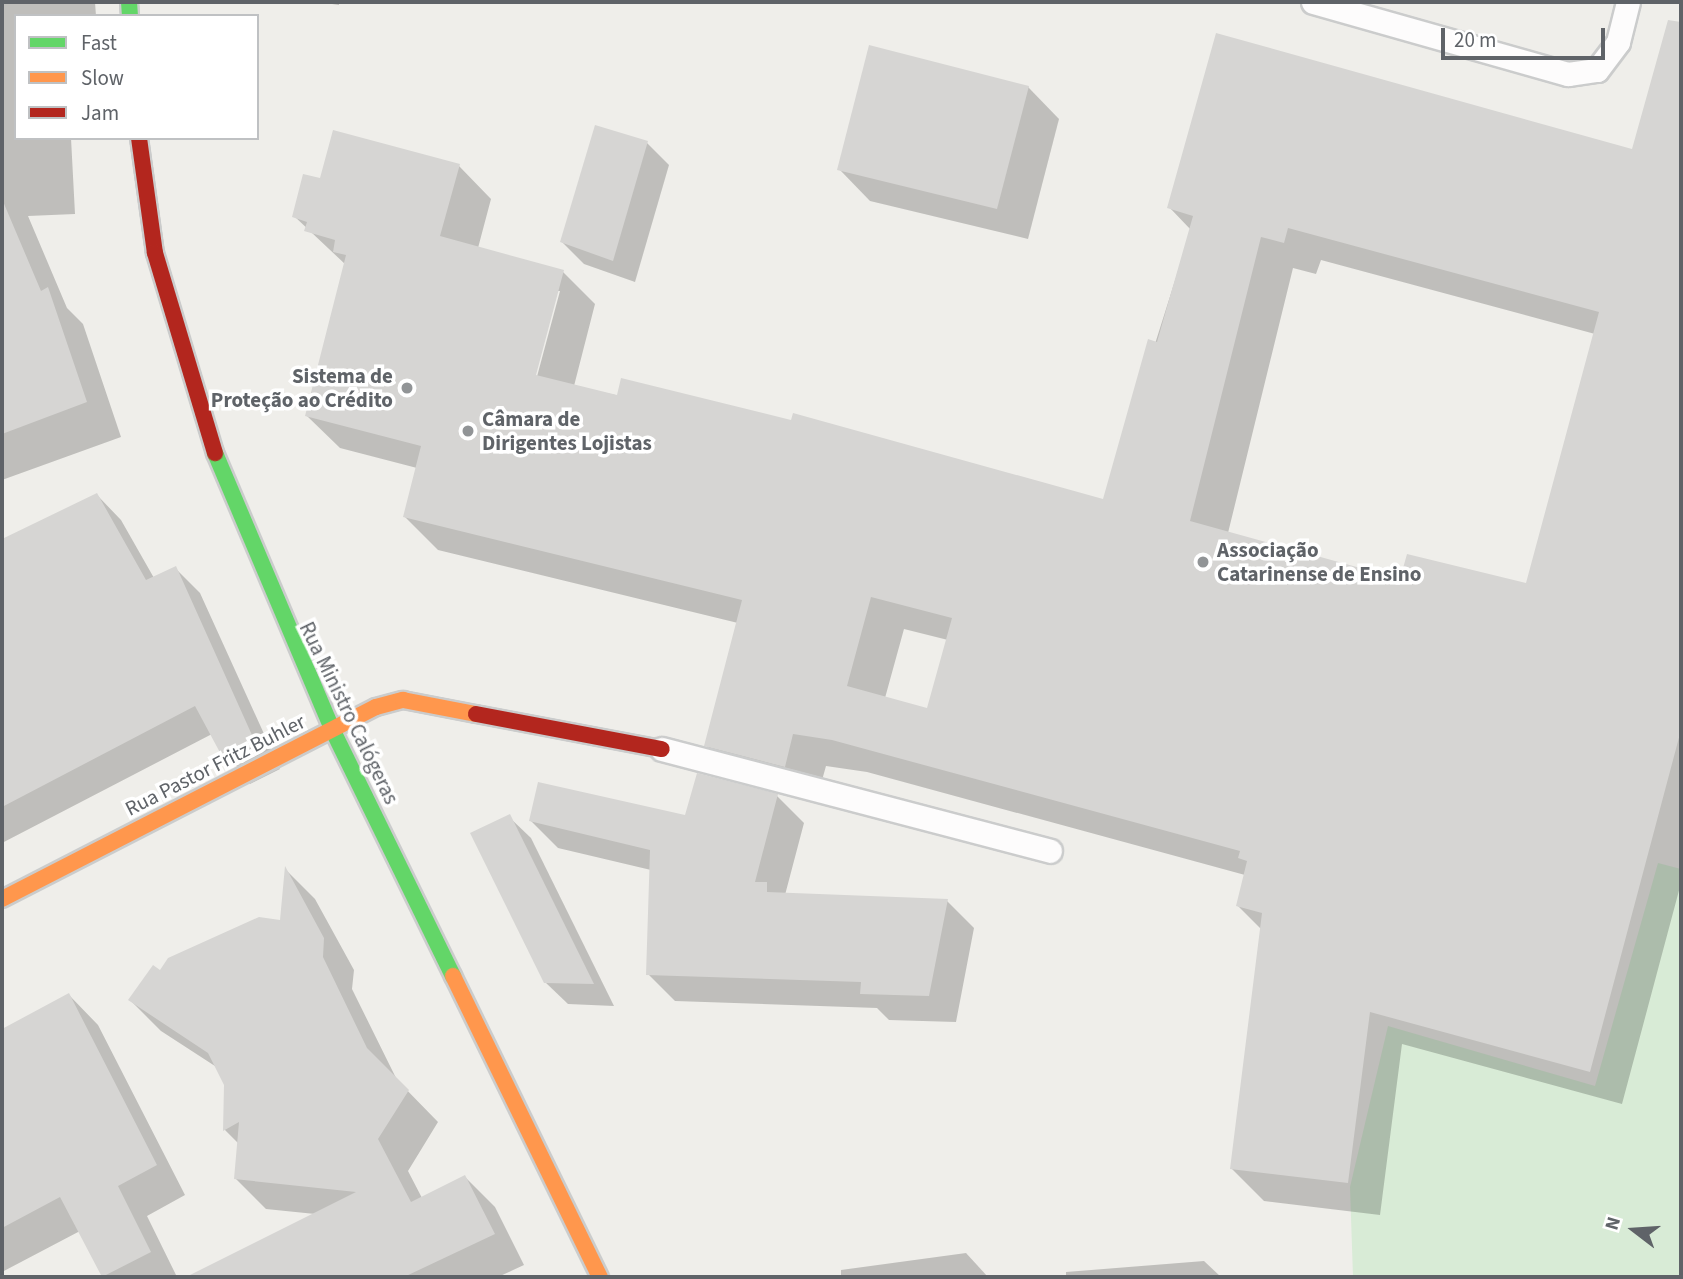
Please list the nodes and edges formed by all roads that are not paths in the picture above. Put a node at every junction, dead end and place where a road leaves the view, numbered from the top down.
1 (1313, 2) edge
2 (1628, 2) edge
3 (139, 140) edge
4 (332, 729) junction
5 (662, 749) joint
6 (1050, 851) dead end
7 (2, 899) edge
8 (600, 1277) edge

1 - 2 lane
3 - 4 main road, Rua Ministro Calógeras
4 - 5 main road, Rua Pastor Fritz Buhler
4 - 7 main road, Rua Pastor Fritz Buhler
4 - 8 main road, Rua Ministro Calógeras
5 - 6 lane

